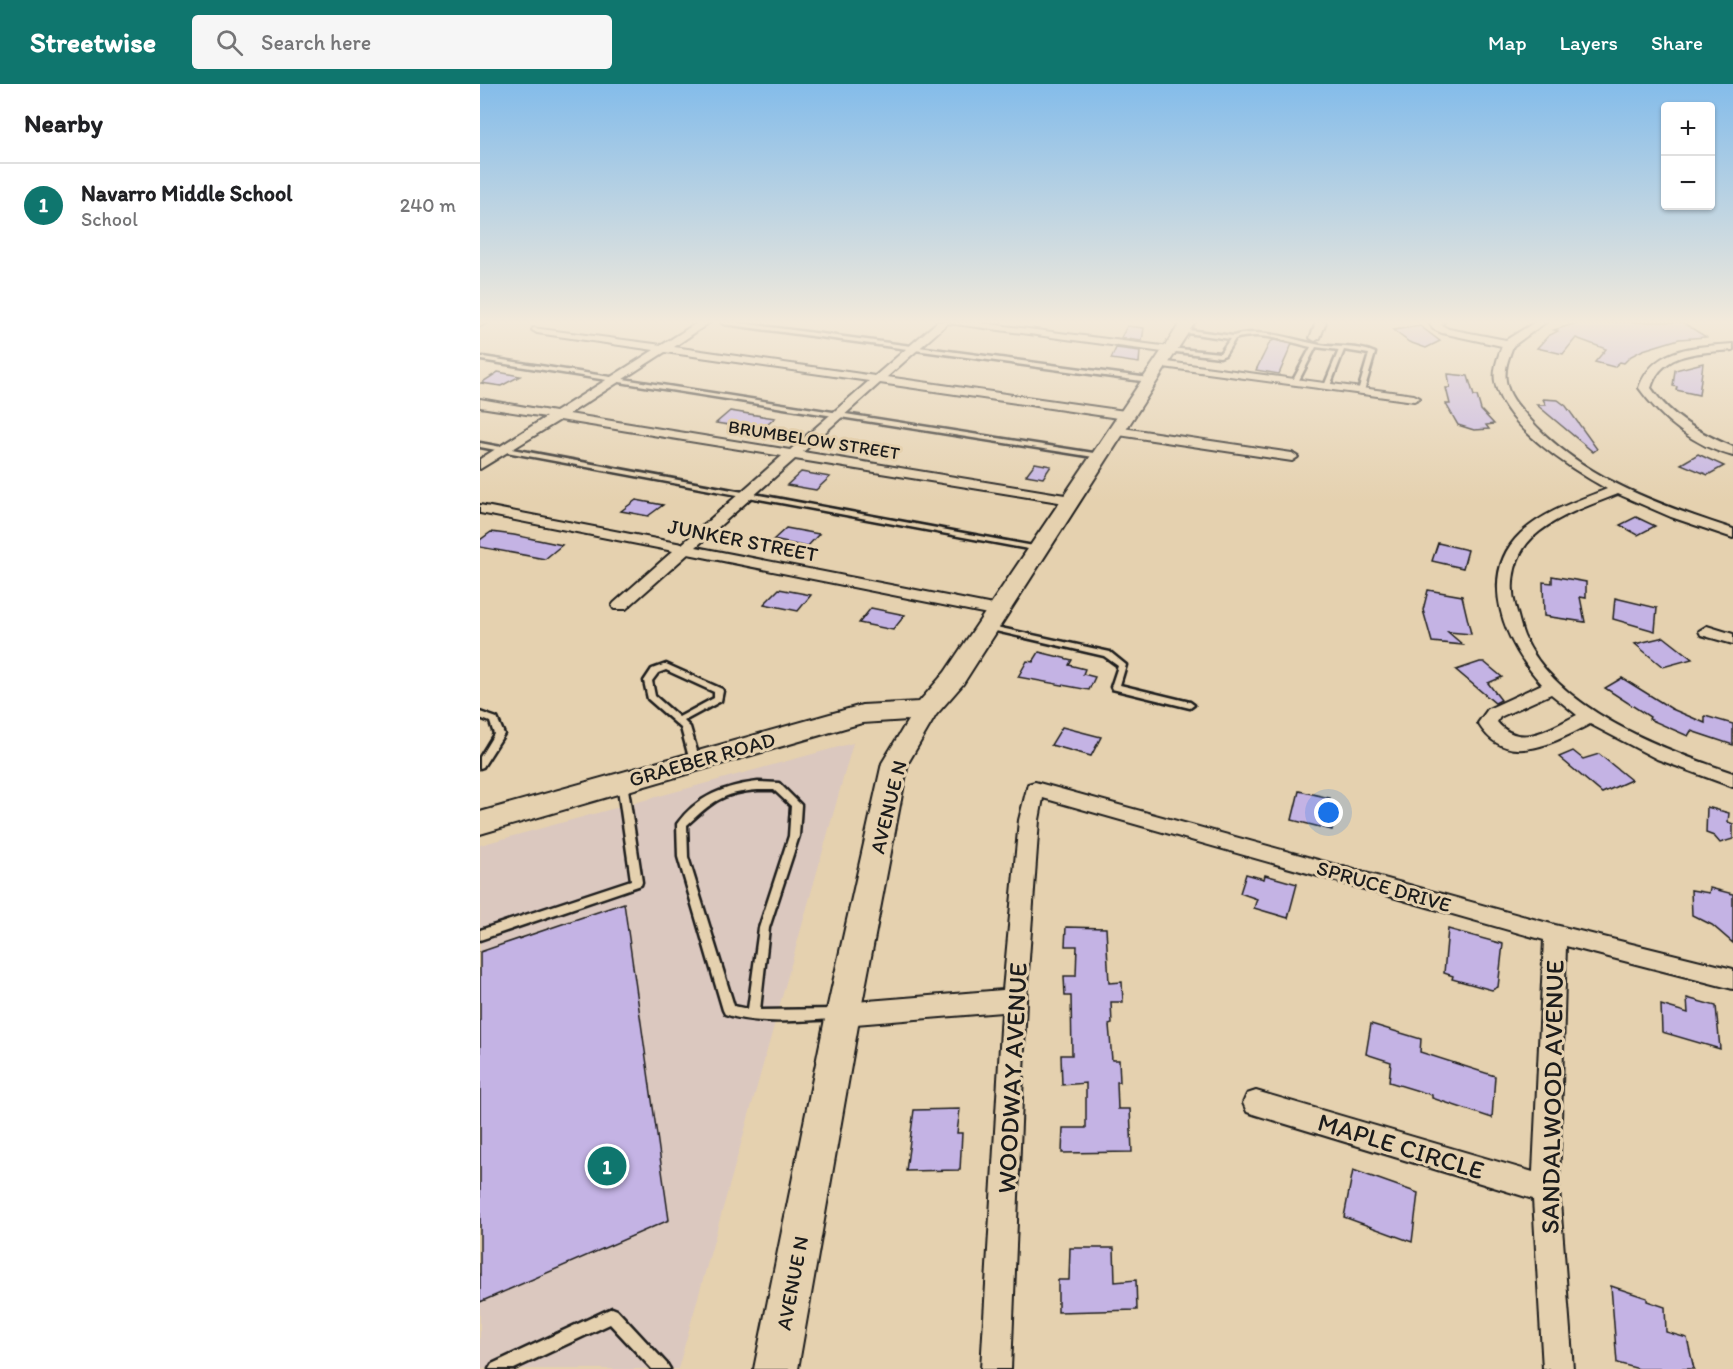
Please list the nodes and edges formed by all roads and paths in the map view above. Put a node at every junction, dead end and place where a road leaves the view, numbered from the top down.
1 (611, 382) edge
2 (627, 382) edge
3 (875, 382) edge
4 (888, 382) edge
5 (1148, 382) edge
6 (1295, 382) edge
7 (1329, 382) edge
8 (1364, 382) edge
9 (1501, 382) edge
10 (1646, 382) edge
11 (1327, 386) junction
12 (1361, 391) junction
13 (1414, 398) dead end
14 (480, 403) edge
15 (839, 415) junction
16 (558, 416) junction
17 (1121, 423) junction
18 (480, 445) edge
19 (504, 450) junction
20 (1733, 453) edge
21 (794, 455) junction
22 (1100, 456) junction
23 (1292, 457) dead end
24 (480, 465) edge
25 (1617, 490) junction
26 (748, 495) junction
27 (1071, 500) junction
28 (480, 508) edge
29 (1733, 534) edge
30 (1039, 549) junction
31 (685, 551) junction
32 (620, 606) dead end
33 (993, 619) junction
34 (1707, 631) dead end
35 (1733, 639) edge
36 (1553, 686) junction
37 (1190, 705) dead end
38 (926, 710) junction
39 (480, 715) edge
40 (1590, 716) junction
41 (678, 721) junction
42 (695, 761) junction
43 (480, 765) edge
44 (1733, 780) edge
45 (622, 782) junction
46 (1035, 789) joint
47 (480, 823) edge
48 (1555, 933) junction
49 (480, 935) edge
50 (1733, 979) edge
51 (1014, 1000) junction
52 (843, 1014) junction
53 (753, 1015) junction
54 (1256, 1103) dead end
55 (1546, 1190) junction
56 (497, 1369) edge
57 (662, 1369) edge
58 (776, 1369) edge
59 (996, 1369) edge
60 (1557, 1369) edge

1 - 16 street
2 - 15 lane
3 - 15 street
4 - 17 street
5 - 17 street, AVENUE N
6 - 11 street
7 - 11 lane
8 - 12 lane
9 - 25 street
10 - 20 street
11 - 12 street
12 - 13 street
14 - 16 street, BRUMBELOW STREET
15 - 21 street
15 - 22 lane
16 - 19 street
16 - 21 street, BRUMBELOW STREET
17 - 22 street, AVENUE N
17 - 23 street
18 - 19 lane
19 - 24 street
19 - 26 lane
21 - 26 street
21 - 27 street, BRUMBELOW STREET
22 - 27 street, AVENUE N
25 - 29 street
25 - 36 street
26 - 30 lane
26 - 31 street
27 - 30 street, AVENUE N
28 - 31 street, JUNKER STREET
30 - 33 street, AVENUE N
31 - 32 street
31 - 33 street, JUNKER STREET
33 - 37 lane
33 - 38 street, AVENUE N
34 - 35 street
36 - 40 street
36 - 40 street
38 - 42 street, GRAEBER ROAD
38 - 52 street, AVENUE N
39 - 43 lane
40 - 44 street
41 - 41 lane
41 - 42 lane
42 - 45 street, GRAEBER ROAD
45 - 47 street, GRAEBER ROAD
45 - 49 lane
46 - 48 street, SPRUCE DRIVE
46 - 51 street, WOODWAY AVENUE
48 - 50 street, SPRUCE DRIVE
48 - 55 street, SANDALWOOD AVENUE
51 - 52 street
51 - 59 street, WOODWAY AVENUE
52 - 53 lane
52 - 58 street, AVENUE N
53 - 53 lane
54 - 55 street, MAPLE CIRCLE
55 - 60 street, SANDALWOOD AVENUE
56 - 57 lane

